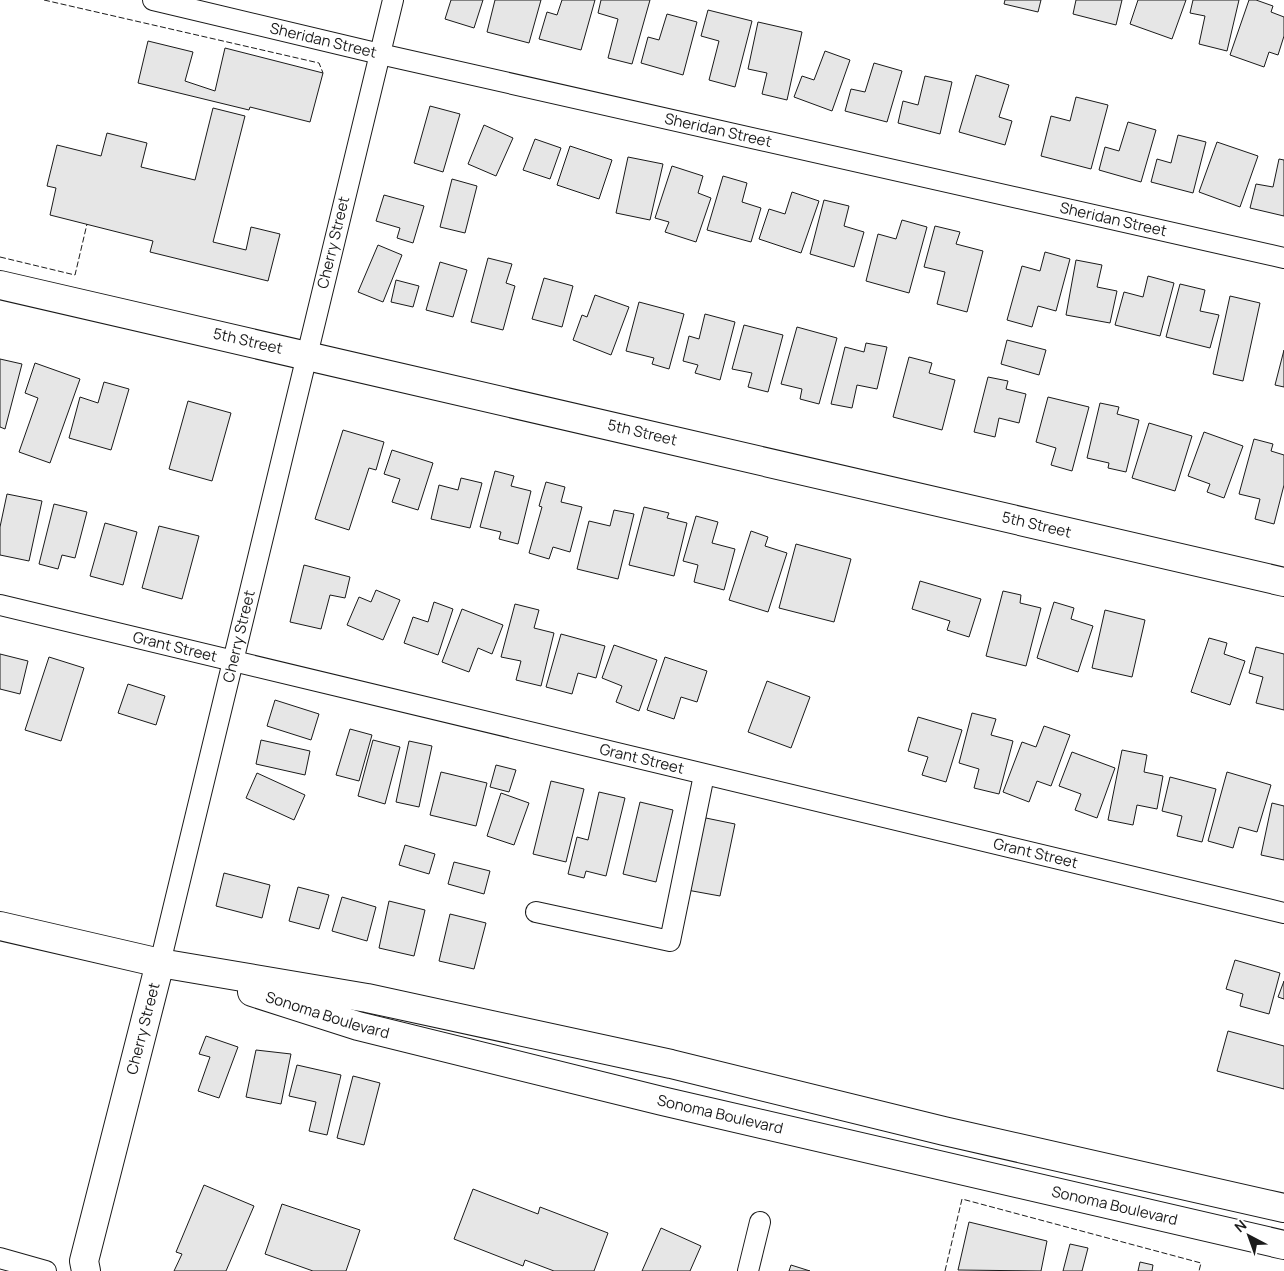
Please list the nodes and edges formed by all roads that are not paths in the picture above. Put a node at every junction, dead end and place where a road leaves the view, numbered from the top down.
1 (153, 0) edge
2 (393, 0) edge
3 (380, 54) junction
4 (1284, 258) edge
5 (0, 285) edge
6 (306, 353) junction
7 (1284, 582) edge
8 (0, 605) edge
9 (234, 661) junction
10 (704, 775) junction
11 (536, 912) dead end
12 (1284, 913) edge
13 (0, 926) edge
14 (160, 963) junction
15 (1284, 1208) edge
16 (760, 1222) dead end
17 (1284, 1245) edge
18 (0, 1258) edge
19 (46, 1271) edge
20 (86, 1271) edge
21 (748, 1271) edge

1 - 3 street, Sheridan Street
2 - 3 street, Cherry Street
3 - 4 street, Sheridan Street
3 - 6 street, Cherry Street
5 - 6 main road, 5th Street
6 - 7 main road, 5th Street
6 - 9 street, Cherry Street
8 - 9 street, Grant Street
9 - 10 street, Grant Street
9 - 14 street, Cherry Street
10 - 11 street
10 - 12 street, Grant Street
13 - 14 main road, Sonoma Boulevard
14 - 15 main road, Sonoma Boulevard
14 - 17 main road, Sonoma Boulevard
14 - 20 main road, Cherry Street
16 - 21 street
18 - 19 street

